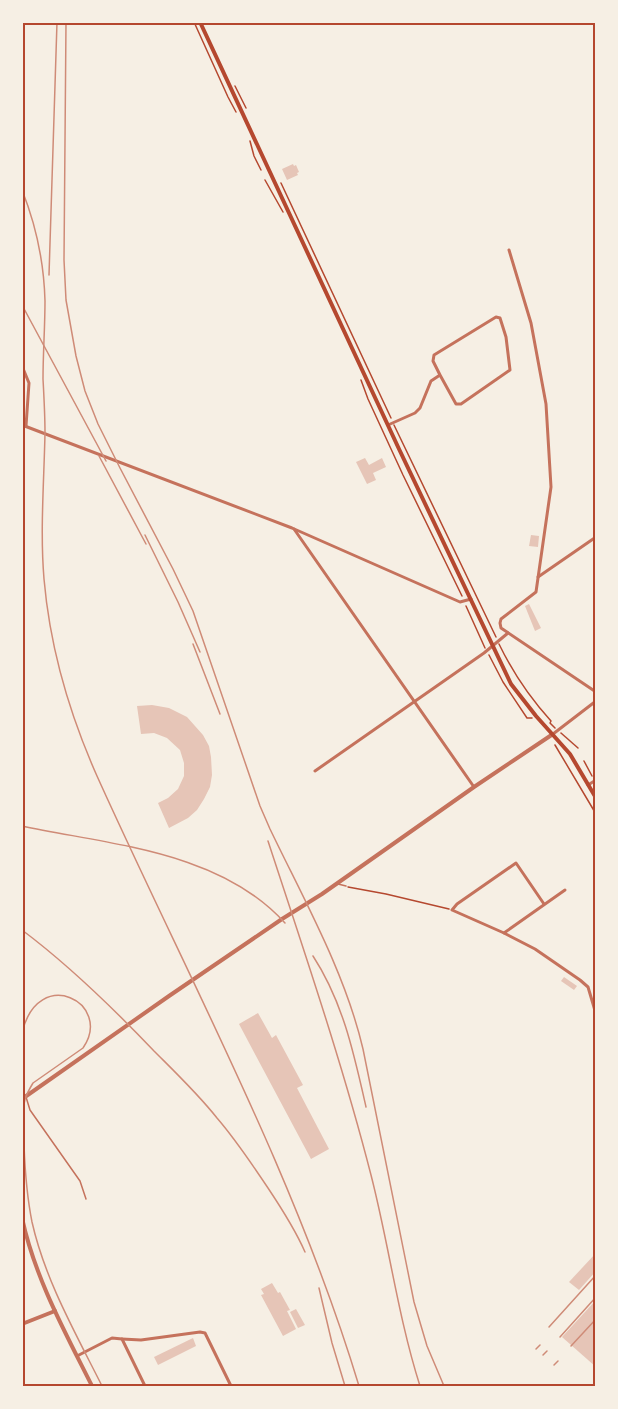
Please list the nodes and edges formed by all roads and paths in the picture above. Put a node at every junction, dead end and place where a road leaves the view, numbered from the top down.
1 (194, 22) edge
2 (200, 22) edge
3 (234, 84) dead end
4 (246, 111) dead end
5 (237, 112) dead end
6 (250, 141) dead end
7 (261, 170) dead end
8 (278, 177) dead end
9 (265, 180) dead end
10 (284, 213) dead end
11 (509, 250) dead end
12 (22, 366) edge
13 (440, 375) junction
14 (360, 378) dead end
15 (393, 423) junction
16 (388, 425) junction
17 (24, 426) edge
18 (292, 528) junction
19 (596, 537) edge
20 (538, 577) junction
21 (471, 599) junction
22 (464, 602) junction
23 (508, 633) junction
24 (498, 642) junction
25 (493, 645) junction
26 (487, 650) junction
27 (596, 692) edge
28 (596, 701) edge
29 (415, 702) junction
30 (527, 718) dead end
31 (555, 732) junction
32 (564, 736) dead end
33 (554, 744) dead end
34 (578, 748) dead end
35 (584, 761) dead end
36 (315, 771) dead end
37 (595, 781) edge
38 (588, 785) junction
39 (474, 787) junction
40 (596, 798) edge
41 (596, 814) edge
42 (337, 884) junction
43 (346, 886) joint
44 (565, 890) dead end
45 (544, 904) junction
46 (452, 910) junction
47 (504, 933) junction
48 (596, 1014) edge
49 (24, 1098) edge
50 (86, 1199) dead end
51 (22, 1218) edge
52 (55, 1311) junction
53 (22, 1324) edge
54 (122, 1339) junction
55 (77, 1356) junction
56 (92, 1386) edge
57 (145, 1386) edge
58 (231, 1386) edge

1 - 5 path
2 - 16 main road
3 - 4 path
6 - 7 path
8 - 15 path
9 - 10 path
11 - 20 street
12 - 17 street
13 - 13 street
13 - 15 street
14 - 22 path
15 - 16 street
15 - 24 path
16 - 21 main road
17 - 18 street
18 - 22 street
18 - 29 street
19 - 20 street
20 - 23 street
21 - 22 street
21 - 25 main road
22 - 26 path
23 - 24 street
23 - 27 street
24 - 25 street
24 - 31 path
25 - 26 street
25 - 31 main road
26 - 29 street
26 - 30 path
28 - 31 street
29 - 36 street
29 - 39 street
31 - 38 main road
31 - 39 street
32 - 34 path
33 - 41 path
35 - 37 path
37 - 38 street
38 - 40 main road
39 - 42 street
42 - 43 lane
42 - 49 street
43 - 46 path
44 - 45 street
45 - 46 street
45 - 47 street
46 - 47 street
47 - 48 street
49 - 50 lane
51 - 52 street
52 - 53 street
52 - 55 street
54 - 55 street
54 - 57 street
54 - 58 street
55 - 56 street

